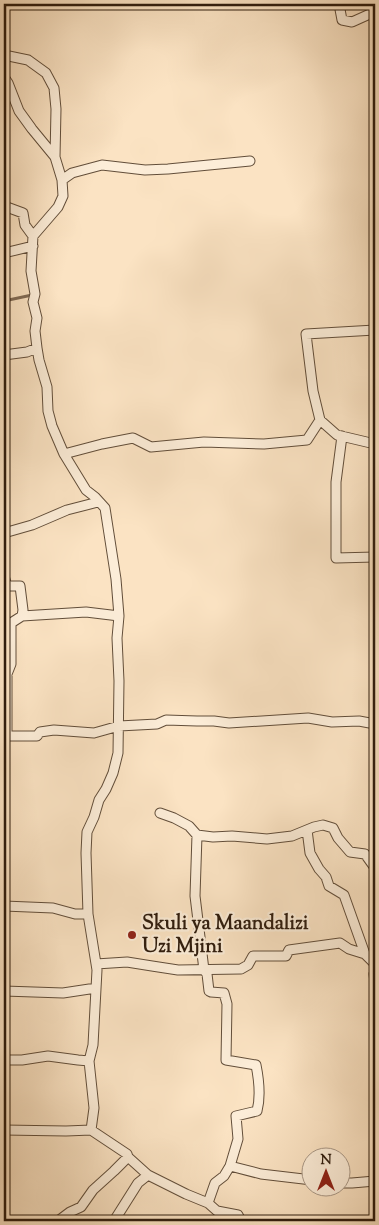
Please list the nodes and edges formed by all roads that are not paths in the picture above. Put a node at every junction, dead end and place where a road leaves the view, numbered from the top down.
1 (339, 4) edge
2 (375, 13) edge
3 (4, 55) edge
4 (4, 76) edge
5 (55, 157) junction
6 (250, 161) dead end
7 (62, 180) junction
8 (4, 206) edge
9 (33, 236) junction
10 (33, 246) junction
11 (4, 253) edge
12 (375, 330) edge
13 (37, 348) junction
14 (4, 355) edge
15 (320, 420) junction
16 (342, 436) junction
17 (375, 444) edge
18 (64, 454) junction
19 (98, 502) junction
20 (4, 534) edge
21 (375, 557) edge
22 (4, 576) edge
23 (22, 616) junction
24 (119, 616) junction
25 (8, 623) edge
26 (375, 724) edge
27 (119, 726) junction
28 (5, 736) edge
29 (160, 813) dead end
30 (307, 830) junction
31 (197, 835) junction
32 (375, 868) edge
33 (4, 906) edge
34 (88, 914) junction
35 (365, 954) junction
36 (96, 964) junction
37 (375, 966) edge
38 (204, 970) junction
39 (375, 971) edge
40 (375, 982) edge
41 (96, 988) junction
42 (4, 991) edge
43 (4, 1060) edge
44 (90, 1061) junction
45 (4, 1130) edge
46 (91, 1130) junction
47 (128, 1157) junction
48 (230, 1166) junction
49 (148, 1175) junction
50 (302, 1179) edge
51 (375, 1181) edge
52 (352, 1184) edge
53 (208, 1203) junction
54 (58, 1221) edge
55 (114, 1221) edge
56 (241, 1221) edge

1 - 2 street
3 - 5 street
4 - 5 street
5 - 7 street
6 - 7 street
7 - 9 street
8 - 9 street
9 - 10 street
10 - 11 street
10 - 13 street
12 - 15 street
13 - 14 street
13 - 18 street
15 - 16 street
15 - 18 street
16 - 17 street
16 - 21 street
18 - 19 street
19 - 20 street
19 - 24 street
22 - 23 street
23 - 24 street
23 - 25 street
24 - 27 street
25 - 28 street
26 - 27 street
27 - 28 street
27 - 34 street
29 - 31 street
30 - 31 street
30 - 32 street
30 - 35 street
31 - 38 street
33 - 34 street
34 - 36 street
35 - 37 street
35 - 38 street
36 - 38 street
36 - 41 street
38 - 48 street
39 - 40 street
41 - 42 street
41 - 44 street
43 - 44 street
44 - 46 street
45 - 46 street
46 - 47 street
47 - 49 street
47 - 54 street
48 - 50 street
48 - 53 street
49 - 53 street
49 - 55 street
51 - 52 street
53 - 56 street

